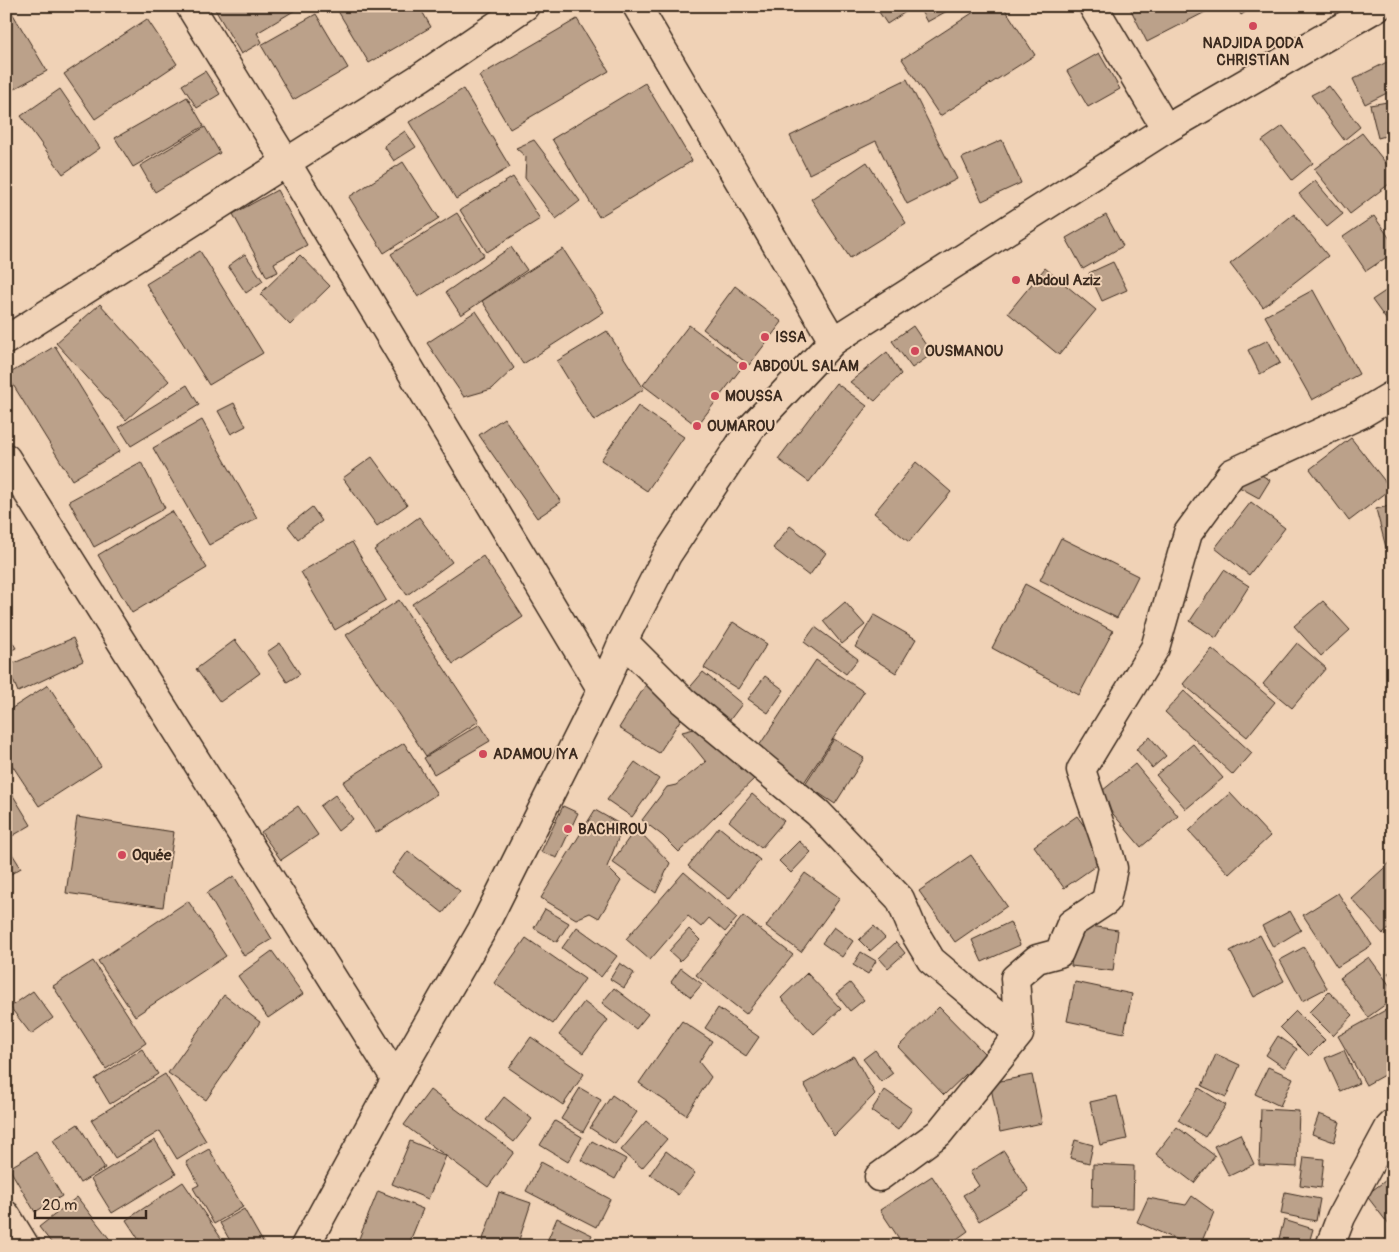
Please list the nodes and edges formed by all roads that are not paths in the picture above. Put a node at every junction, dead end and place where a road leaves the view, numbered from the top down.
1 (190, 6) edge
2 (524, 6) edge
3 (637, 6) edge
4 (1093, 6) edge
5 (1379, 6) edge
6 (1166, 129) junction
7 (286, 162) junction
8 (6, 340) edge
9 (832, 341) junction
10 (1393, 395) edge
11 (6, 458) edge
12 (623, 641) junction
13 (602, 690) junction
14 (1019, 1034) junction
15 (396, 1079) junction
16 (1393, 1124) edge
17 (879, 1177) dead end
18 (6, 1215) edge
19 (25, 1246) edge
20 (305, 1246) edge
21 (1330, 1246) edge

1 - 7 street
2 - 7 street
3 - 9 street
4 - 6 street
5 - 6 street
6 - 9 street
7 - 8 street
7 - 13 street
9 - 12 street
10 - 14 street
11 - 15 street
12 - 13 street
12 - 14 street
13 - 15 street
14 - 17 street
15 - 20 street
16 - 21 street
18 - 19 street

